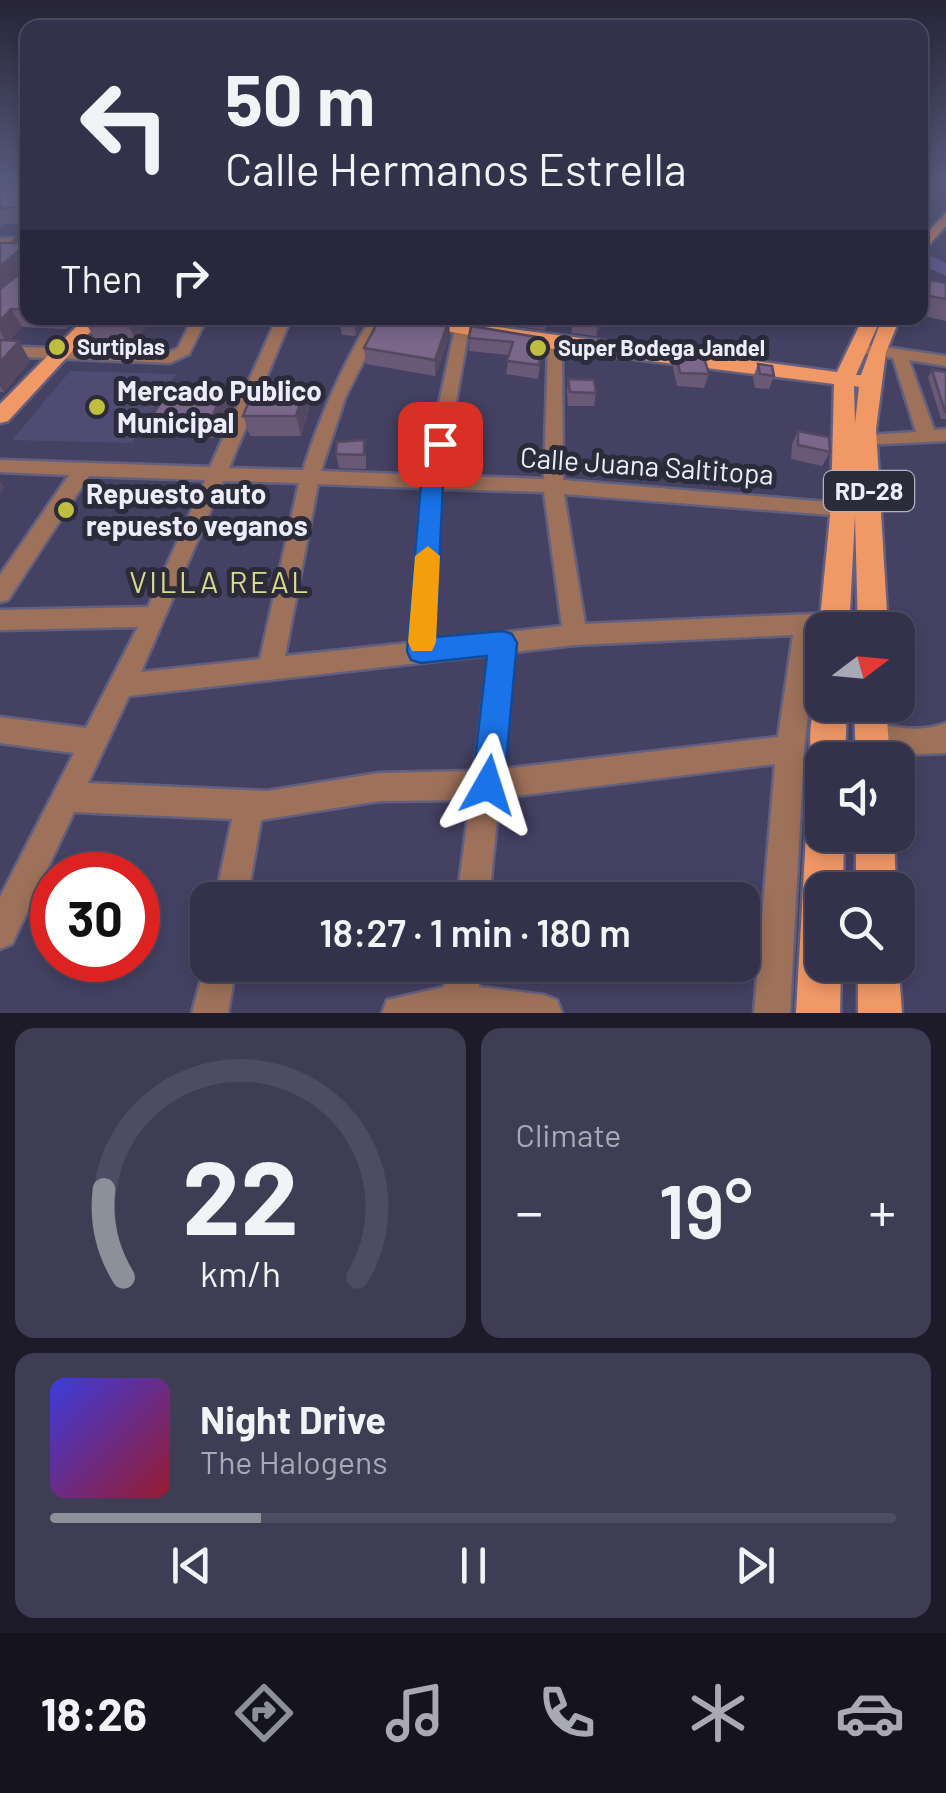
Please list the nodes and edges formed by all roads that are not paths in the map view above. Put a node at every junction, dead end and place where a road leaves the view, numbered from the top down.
1 (88, 325) edge
2 (197, 325) edge
3 (281, 325) edge
4 (373, 325) edge
5 (442, 325) edge
6 (497, 325) edge
7 (873, 325) edge
8 (888, 325) edge
9 (462, 328) junction
10 (555, 343) junction
11 (0, 351) edge
12 (64, 351) junction
13 (877, 352) junction
14 (946, 362) edge
15 (856, 380) junction
16 (9, 397) edge
17 (0, 416) edge
18 (936, 436) edge
19 (868, 441) junction
20 (0, 466) edge
21 (84, 468) junction
22 (217, 474) junction
23 (313, 478) junction
24 (432, 483) junction
25 (554, 486) junction
26 (843, 506) junction
27 (870, 513) junction
28 (0, 593) edge
29 (827, 612) edge
30 (873, 612) edge
31 (156, 617) junction
32 (0, 620) edge
33 (805, 627) edge
34 (574, 635) junction
35 (503, 643) junction
36 (421, 651) junction
37 (271, 667) junction
38 (124, 686) junction
39 (805, 696) edge
40 (0, 730) edge
41 (871, 733) edge
42 (946, 736) edge
43 (95, 743) junction
44 (790, 749) junction
45 (488, 785) junction
46 (68, 797) junction
47 (249, 807) junction
48 (234, 882) edge
49 (475, 882) edge
50 (0, 932) edge
51 (216, 982) edge
52 (462, 982) edge
53 (819, 982) edge
54 (879, 982) edge
55 (458, 1008) edge
56 (210, 1013) edge
57 (400, 1013) edge
58 (544, 1013) edge
59 (772, 1013) edge
60 (818, 1013) edge
61 (880, 1013) edge

1 - 12 main road
2 - 12 street
3 - 22 street
4 - 23 street
5 - 9 main road
6 - 9 main road
6 - 10 main road
7 - 13 main road, RD-28
8 - 13 main road, RD-28
9 - 24 street
10 - 15 main road
10 - 25 street
11 - 12 street
12 - 16 main road
13 - 14 street
13 - 15 main road, RD-28
13 - 18 street
15 - 19 main road, RD-28
15 - 26 main road, RD-28
16 - 17 main road
18 - 19 street
19 - 27 main road, RD-28
20 - 21 street, Calle Juana Saltitopa
21 - 22 street, Calle Juana Saltitopa
21 - 28 street
22 - 23 street, Calle Juana Saltitopa
22 - 31 street
23 - 24 street, Calle Juana Saltitopa
23 - 37 street
24 - 25 street, Calle Juana Saltitopa
24 - 36 street
25 - 26 street, Calle Juana Saltitopa
25 - 34 street
26 - 27 street, Calle Juana Saltitopa
26 - 29 main road, RD-28
27 - 30 main road, RD-28
31 - 32 street
31 - 38 street
33 - 34 street
34 - 35 street
35 - 36 street
35 - 45 street
36 - 37 street
37 - 38 street
38 - 43 street
39 - 44 street
40 - 43 street
41 - 42 street
43 - 46 street
44 - 45 street
44 - 59 street
45 - 47 street
45 - 49 street
46 - 47 street
46 - 50 street
47 - 48 street
51 - 56 street
52 - 55 street
53 - 60 main road
54 - 61 main road
55 - 57 street
55 - 58 street

